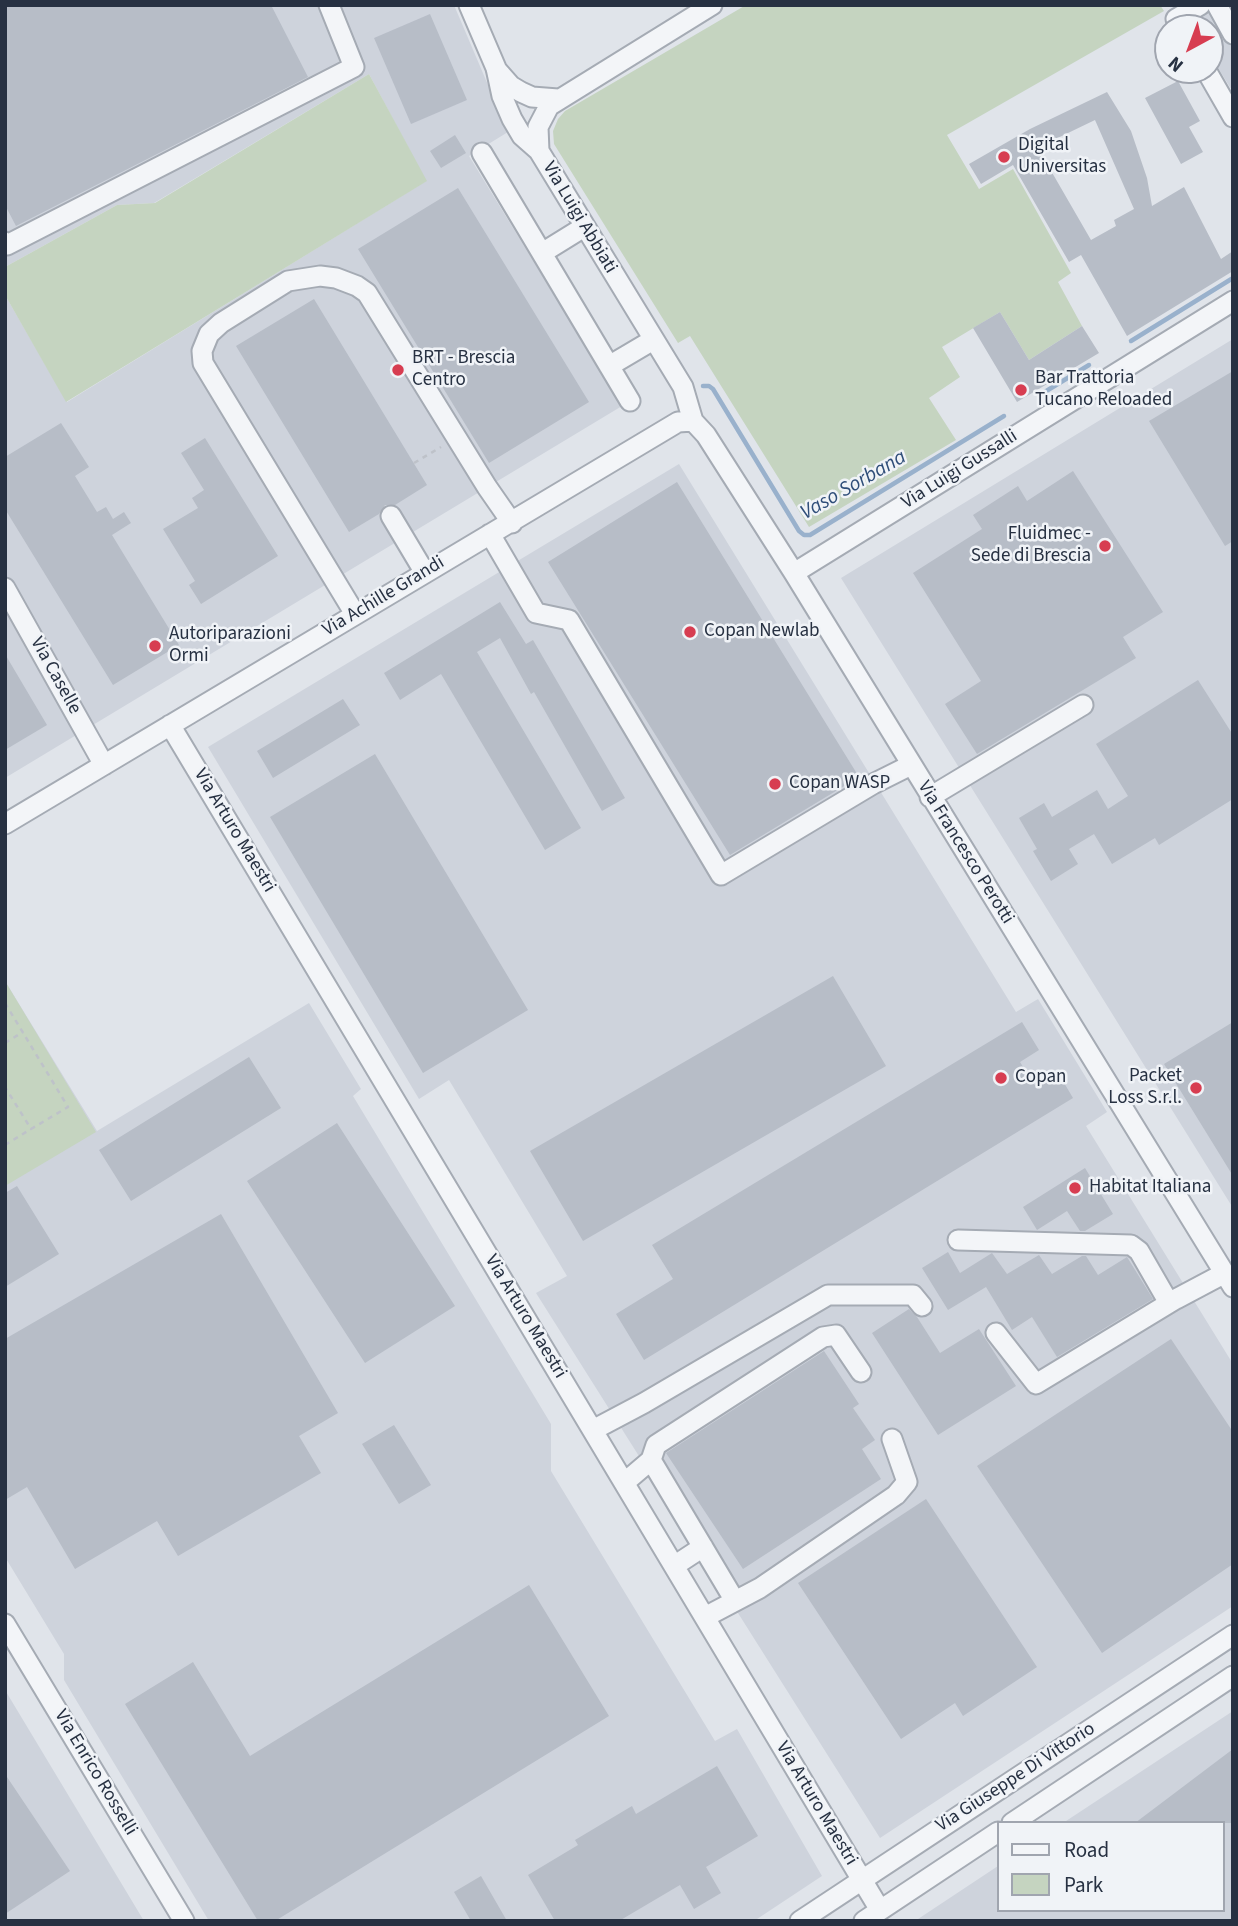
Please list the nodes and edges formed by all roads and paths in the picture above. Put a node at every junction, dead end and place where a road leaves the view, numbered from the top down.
1 (329, 5) edge
2 (469, 5) edge
3 (712, 5) edge
4 (1200, 5) edge
5 (1217, 5) edge
6 (1183, 14) edge
7 (1233, 34) edge
8 (496, 68) junction
9 (1214, 84) edge
10 (558, 99) junction
11 (1233, 117) edge
12 (539, 151) junction
13 (482, 153) dead end
14 (584, 227) junction
15 (5, 242) edge
16 (542, 253) junction
17 (1233, 300) edge
18 (653, 340) junction
19 (609, 366) junction
20 (630, 401) dead end
21 (693, 421) junction
22 (456, 437) junction
23 (414, 463) dead end
24 (391, 516) dead end
25 (512, 523) junction
26 (490, 534) junction
27 (425, 573) junction
28 (794, 573) junction
29 (5, 587) edge
30 (355, 614) junction
31 (1083, 705) dead end
32 (170, 725) junction
33 (104, 765) junction
34 (911, 765) junction
35 (930, 797) junction
36 (5, 824) edge
37 (5, 1003) edge
38 (23, 1032) junction
39 (5, 1043) edge
40 (5, 1087) edge
41 (31, 1129) junction
42 (5, 1145) edge
43 (958, 1240) dead end
44 (1229, 1280) edge
45 (1169, 1303) junction
46 (922, 1306) dead end
47 (996, 1333) dead end
48 (861, 1372) dead end
49 (593, 1430) junction
50 (892, 1439) dead end
51 (651, 1460) junction
52 (624, 1483) junction
53 (703, 1547) junction
54 (674, 1566) junction
55 (735, 1601) junction
56 (705, 1618) junction
57 (5, 1625) edge
58 (1233, 1635) edge
59 (1233, 1676) edge
60 (1015, 1821) edge
61 (996, 1833) edge
62 (861, 1880) junction
63 (872, 1916) edge
64 (184, 1921) edge
65 (800, 1921) edge

1 - 15 street
2 - 8 street
3 - 10 street, Via Luigi Abbiati
4 - 6 street
5 - 7 street
8 - 10 street
8 - 12 street
9 - 11 street
10 - 12 street, Via Luigi Abbiati
12 - 14 street, Via Luigi Abbiati
13 - 16 street
14 - 16 street
14 - 18 street, Via Luigi Abbiati
16 - 19 street
17 - 28 street, Via Luigi Gussalli
18 - 19 street
18 - 21 street, Via Luigi Abbiati
19 - 20 street
21 - 25 street, Via Achille Grandi
21 - 28 street, Via Francesco Perotti
22 - 23 path
22 - 25 street
22 - 30 street
24 - 27 street
25 - 26 street, Via Achille Grandi
26 - 27 street, Via Achille Grandi
26 - 34 street
27 - 30 street, Via Achille Grandi
28 - 34 street, Via Francesco Perotti
29 - 33 street, Via Caselle
30 - 32 street, Via Achille Grandi
31 - 35 street
32 - 33 street, Via Achille Grandi
32 - 49 street, Via Arturo Maestri
33 - 36 street, Via Achille Grandi
34 - 35 street, Via Francesco Perotti
35 - 44 street, Via Francesco Perotti
37 - 38 path
38 - 39 path
38 - 41 path
40 - 41 path
41 - 42 path
43 - 45 street
44 - 45 street
45 - 47 street
46 - 49 street
48 - 51 street
49 - 52 street, Via Arturo Maestri
50 - 55 street
51 - 52 street
51 - 53 street
52 - 54 street, Via Arturo Maestri
53 - 54 street
53 - 55 street
54 - 56 street, Via Arturo Maestri
55 - 56 street
56 - 62 street, Via Arturo Maestri
57 - 64 street, Via Enrico Rosselli
58 - 62 street, Via Giuseppe Di Vittorio
59 - 60 street, Via Giuseppe Di Vittorio
61 - 63 street, Via Giuseppe Di Vittorio
62 - 63 street, Via Arturo Maestri
62 - 65 street, Via Giuseppe Di Vittorio

